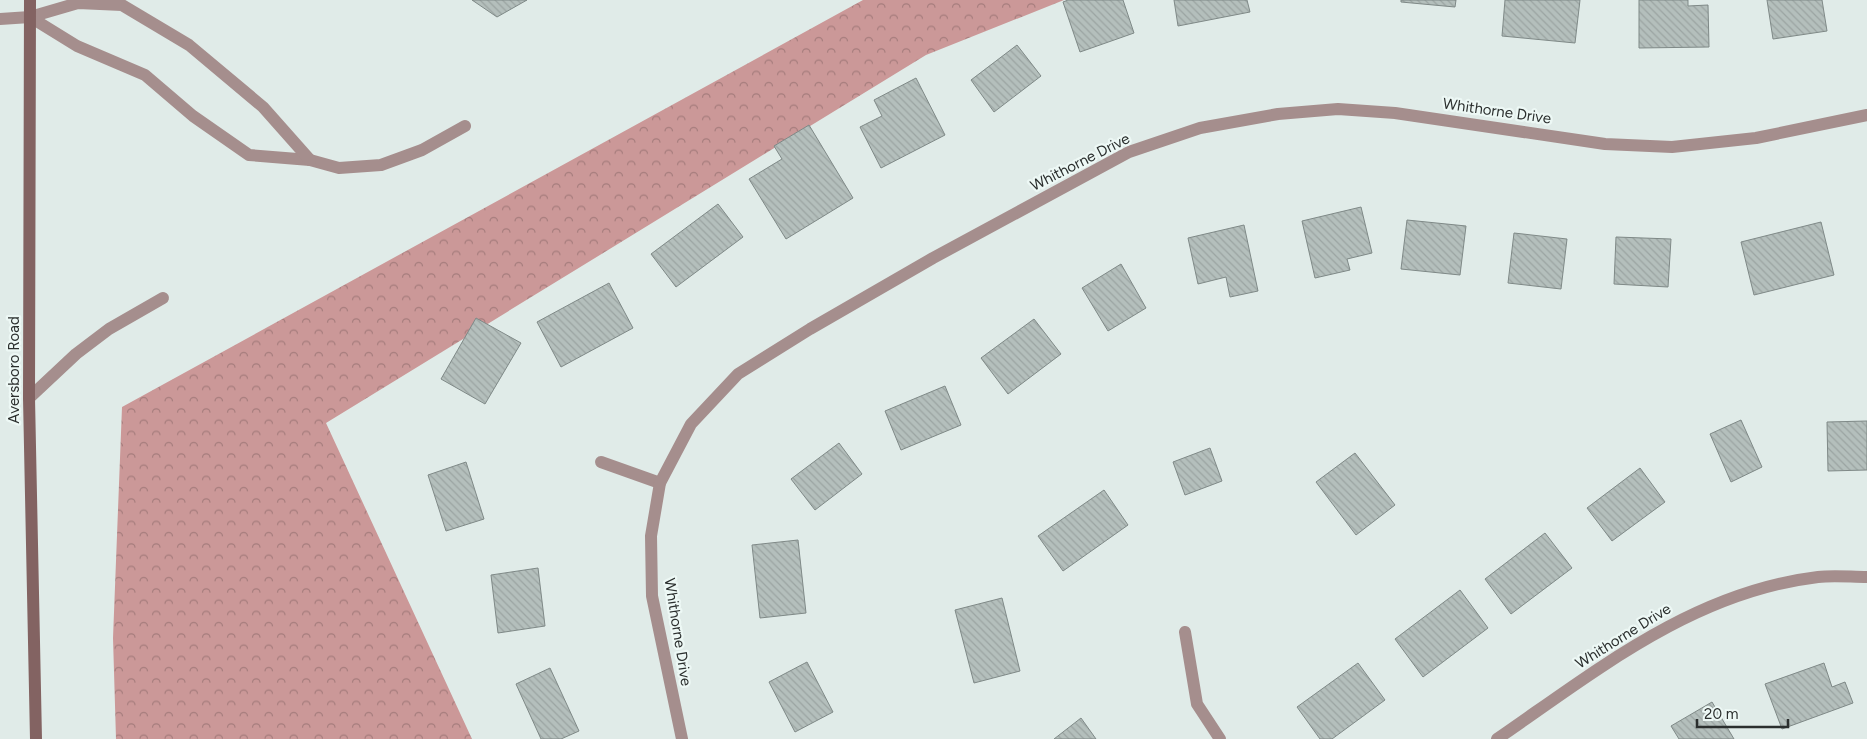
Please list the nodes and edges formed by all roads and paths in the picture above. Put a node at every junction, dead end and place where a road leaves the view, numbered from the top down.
1 (30, 0) edge
2 (30, 17) junction
3 (0, 19) edge
4 (1867, 115) edge
5 (465, 126) dead end
6 (310, 160) junction
7 (163, 298) dead end
8 (29, 398) junction
9 (601, 462) dead end
10 (660, 483) junction
11 (1867, 577) edge
12 (1185, 632) dead end
13 (36, 739) edge
14 (682, 739) edge
15 (1220, 739) edge
16 (1497, 739) edge

1 - 2 street, Aversboro Road
2 - 3 street
2 - 6 street
2 - 6 street
2 - 8 street, Aversboro Road
4 - 10 street, Whithorne Drive
5 - 6 street
7 - 8 street
8 - 13 street, Aversboro Road
9 - 10 street
10 - 14 street, Whithorne Drive
11 - 16 street, Whithorne Drive
12 - 15 street

